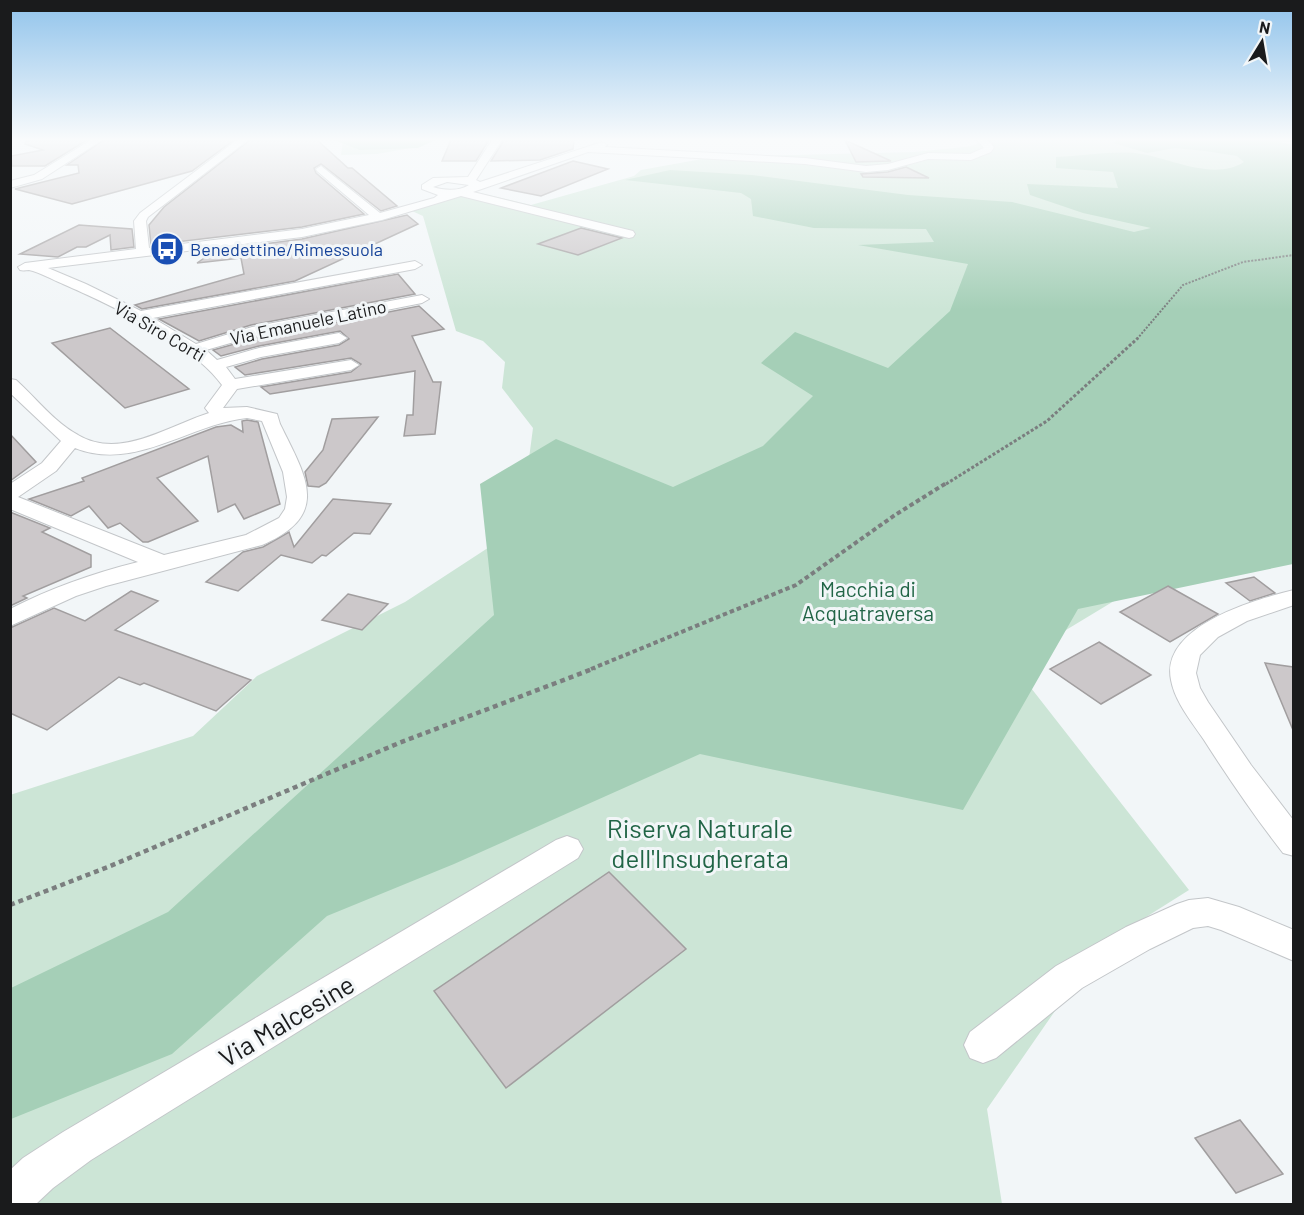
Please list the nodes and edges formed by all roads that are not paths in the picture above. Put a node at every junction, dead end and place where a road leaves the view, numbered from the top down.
1 (168, 197) edge
2 (354, 197) edge
3 (446, 197) edge
4 (476, 197) edge
5 (378, 217) junction
6 (629, 234) dead end
7 (143, 254) junction
8 (415, 265) dead end
9 (18, 266) edge
10 (422, 299) dead end
11 (137, 316) junction
12 (339, 338) dead end
13 (194, 349) junction
14 (216, 365) junction
15 (351, 365) dead end
16 (10, 384) edge
17 (231, 385) junction
18 (220, 415) junction
19 (72, 440) junction
20 (10, 493) edge
21 (10, 501) edge
22 (164, 563) junction
23 (1293, 597) edge
24 (10, 619) edge
25 (1293, 844) edge
26 (567, 849) dead end
27 (1293, 946) edge
28 (983, 1045) dead end
29 (10, 1200) edge

1 - 7 street
2 - 5 street
3 - 5 street
4 - 6 street
5 - 7 street
7 - 9 street
8 - 11 street
9 - 11 street, Via Siro Corti
10 - 13 street, Via Emanuele Latino
11 - 13 street, Via Siro Corti
12 - 14 street
13 - 14 street, Via Siro Corti
14 - 17 street, Via Siro Corti
15 - 17 street
16 - 19 street
17 - 18 street
18 - 19 street
18 - 22 street
19 - 20 street
21 - 22 street
22 - 24 street
23 - 25 street
26 - 29 street, Via Malcesine
27 - 28 street

